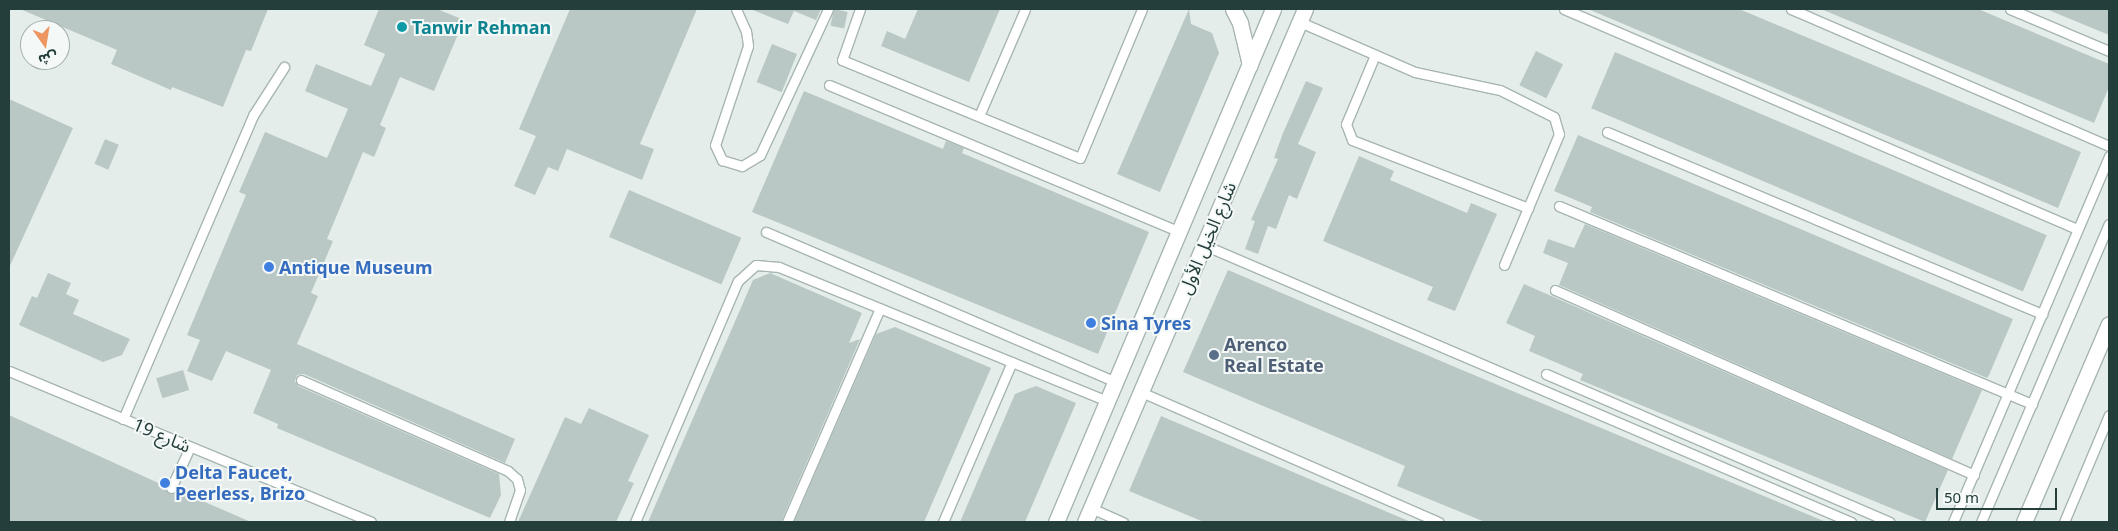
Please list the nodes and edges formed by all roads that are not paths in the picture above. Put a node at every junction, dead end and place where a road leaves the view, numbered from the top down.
1 (736, 9) edge
2 (828, 9) edge
3 (860, 9) edge
4 (1025, 9) edge
5 (1142, 9) edge
6 (1233, 9) edge
7 (1273, 9) edge
8 (1564, 9) edge
9 (1791, 9) edge
10 (2010, 9) edge
11 (1303, 15) edge
12 (2109, 52) edge
13 (1375, 55) junction
14 (1250, 65) junction
15 (284, 67) dead end
16 (829, 85) dead end
17 (979, 116) junction
18 (1607, 132) dead end
19 (2109, 146) edge
20 (2109, 156) edge
21 (1559, 206) dead end
22 (1528, 208) junction
23 (2109, 224) edge
24 (2077, 229) junction
25 (766, 232) dead end
26 (1180, 232) junction
27 (1204, 245) junction
28 (1504, 266) dead end
29 (1554, 290) dead end
30 (880, 308) junction
31 (2042, 314) junction
32 (2109, 324) edge
33 (1012, 362) junction
34 (9, 371) edge
35 (1546, 374) dead end
36 (301, 380) dead end
37 (1116, 382) junction
38 (1141, 392) junction
39 (2008, 394) junction
40 (1108, 401) junction
41 (2032, 404) junction
42 (2109, 415) edge
43 (123, 419) junction
44 (190, 447) junction
45 (1974, 475) junction
46 (171, 488) dead end
47 (1088, 515) edge
48 (371, 522) edge
49 (508, 522) edge
50 (635, 522) edge
51 (787, 522) edge
52 (943, 522) edge
53 (1056, 522) edge
54 (1123, 522) edge
55 (1439, 522) edge
56 (1851, 522) edge
57 (1889, 522) edge
58 (1953, 522) edge
59 (1981, 522) edge
60 (2024, 522) edge
61 (2064, 522) edge

1 - 2 lane
3 - 17 lane
4 - 17 lane
5 - 17 lane
6 - 14 main road
7 - 14 main road, شارع الخيل الأول
8 - 24 lane
9 - 19 lane
10 - 12 lane
11 - 13 lane
11 - 27 main road, شارع الخيل الأول
13 - 22 lane
13 - 22 lane
14 - 26 main road, شارع الخيل الأول
15 - 43 lane
16 - 26 lane
18 - 31 lane
20 - 24 lane
21 - 39 lane
22 - 28 lane
23 - 41 lane
24 - 31 lane
25 - 37 lane
26 - 37 main road, شارع الخيل الأول
27 - 38 main road, شارع الخيل الأول
27 - 56 lane
29 - 45 lane
30 - 33 lane
30 - 50 lane
30 - 51 lane
31 - 39 lane
32 - 60 main road
33 - 40 lane
33 - 52 lane
34 - 43 lane, شارع 19
35 - 57 lane
36 - 49 lane
37 - 40 main road, شارع الخيل الأول
38 - 47 main road, شارع الخيل الأول
38 - 55 lane
39 - 41 lane
39 - 45 lane
40 - 53 main road, شارع الخيل الأول
41 - 59 lane
42 - 61 lane
43 - 44 lane, شارع 19
44 - 46 lane
44 - 48 lane, شارع 19
45 - 58 lane
47 - 54 lane

